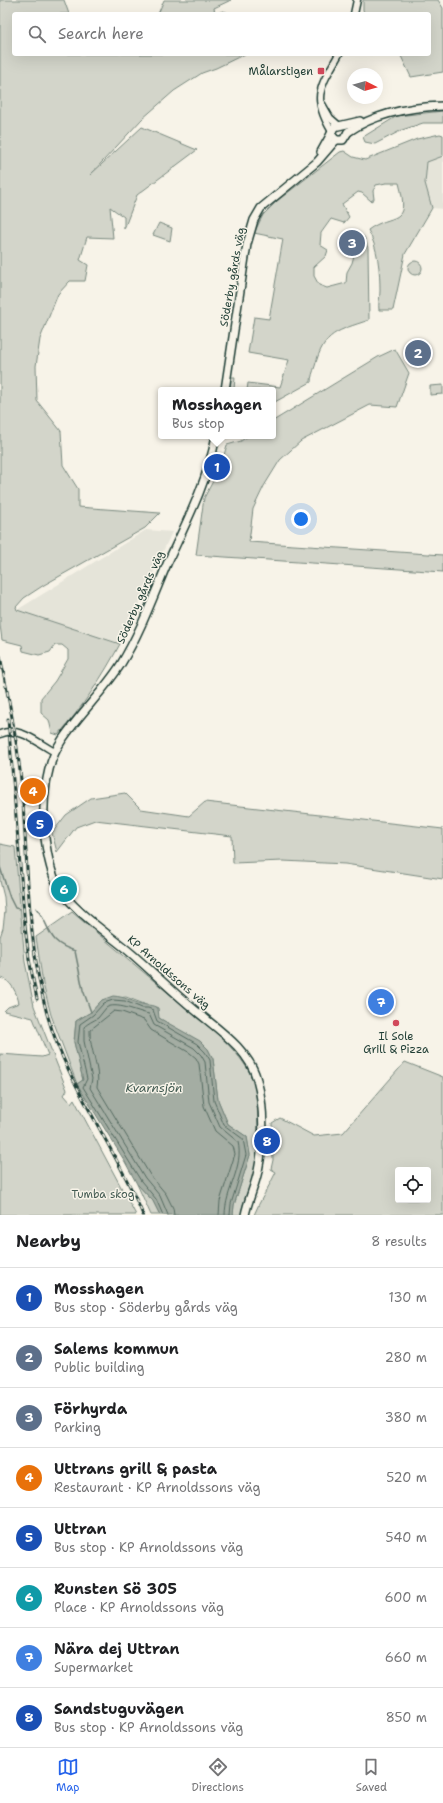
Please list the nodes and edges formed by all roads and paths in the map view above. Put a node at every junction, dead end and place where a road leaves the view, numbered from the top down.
1 (357, 0) edge
2 (354, 12) edge
3 (338, 56) edge
4 (320, 101) junction
5 (443, 106) edge
6 (376, 117) junction
7 (339, 125) junction
8 (331, 132) junction
9 (348, 132) junction
10 (336, 140) junction
11 (310, 168) junction
12 (225, 387) edge
13 (215, 439) edge
14 (0, 734) edge
15 (55, 752) junction
16 (245, 1215) edge

1 - 2 street
3 - 4 street
4 - 7 street
4 - 8 street
5 - 6 main road
6 - 7 main road
6 - 9 main road
7 - 8 main road
7 - 9 main road
8 - 10 main road
8 - 11 main road, Söderby gårds väg
9 - 10 main road
10 - 11 main road, Söderby gårds väg
11 - 12 main road, Söderby gårds väg
13 - 15 main road, Söderby gårds väg
14 - 15 street
15 - 16 main road, KP Arnoldssons väg

